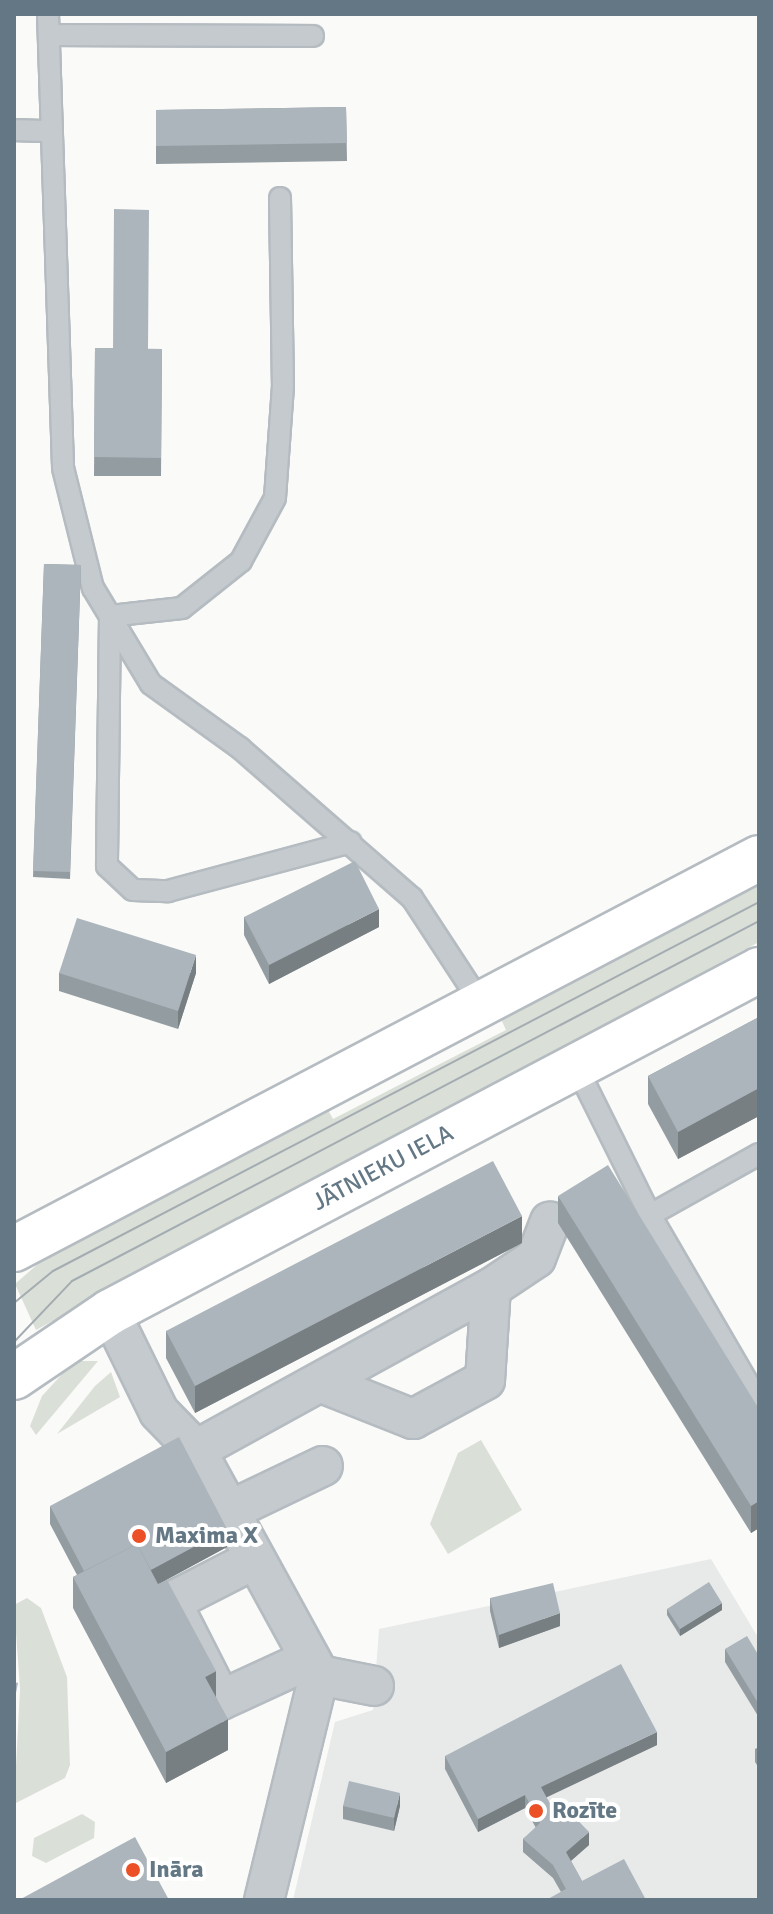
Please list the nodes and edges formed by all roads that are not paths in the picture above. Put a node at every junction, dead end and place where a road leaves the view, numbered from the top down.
1 (49, 24) edge
2 (313, 36) dead end
3 (14, 130) edge
4 (49, 131) junction
5 (280, 198) dead end
6 (110, 616) junction
7 (351, 842) junction
8 (759, 858) edge
9 (759, 970) edge
10 (480, 1002) junction
11 (576, 1066) junction
12 (759, 1154) edge
13 (629, 1174) junction
14 (603, 1190) edge
15 (563, 1214) edge
16 (650, 1215) junction
17 (14, 1249) edge
18 (491, 1288) junction
19 (110, 1312) junction
20 (14, 1377) edge
21 (322, 1383) junction
22 (759, 1402) edge
23 (196, 1450) junction
24 (323, 1466) dead end
25 (229, 1511) junction
26 (255, 1559) junction
27 (314, 1667) junction
28 (374, 1686) dead end
29 (256, 1894) edge

1 - 2 lane
1 - 4 lane
3 - 4 lane
4 - 6 lane
5 - 6 lane
6 - 7 lane
6 - 7 lane
7 - 10 lane
8 - 10 street
9 - 11 street, JĀTNIEKU IELA
10 - 17 street
11 - 13 lane
11 - 19 street, JĀTNIEKU IELA
12 - 16 lane
13 - 14 lane
13 - 16 lane
15 - 18 street
16 - 22 lane
18 - 21 street
18 - 21 street
19 - 20 street, JĀTNIEKU IELA
19 - 23 street
21 - 23 street
23 - 25 street
24 - 25 street
25 - 26 street
26 - 27 street
26 - 27 street
27 - 28 street
27 - 29 street

